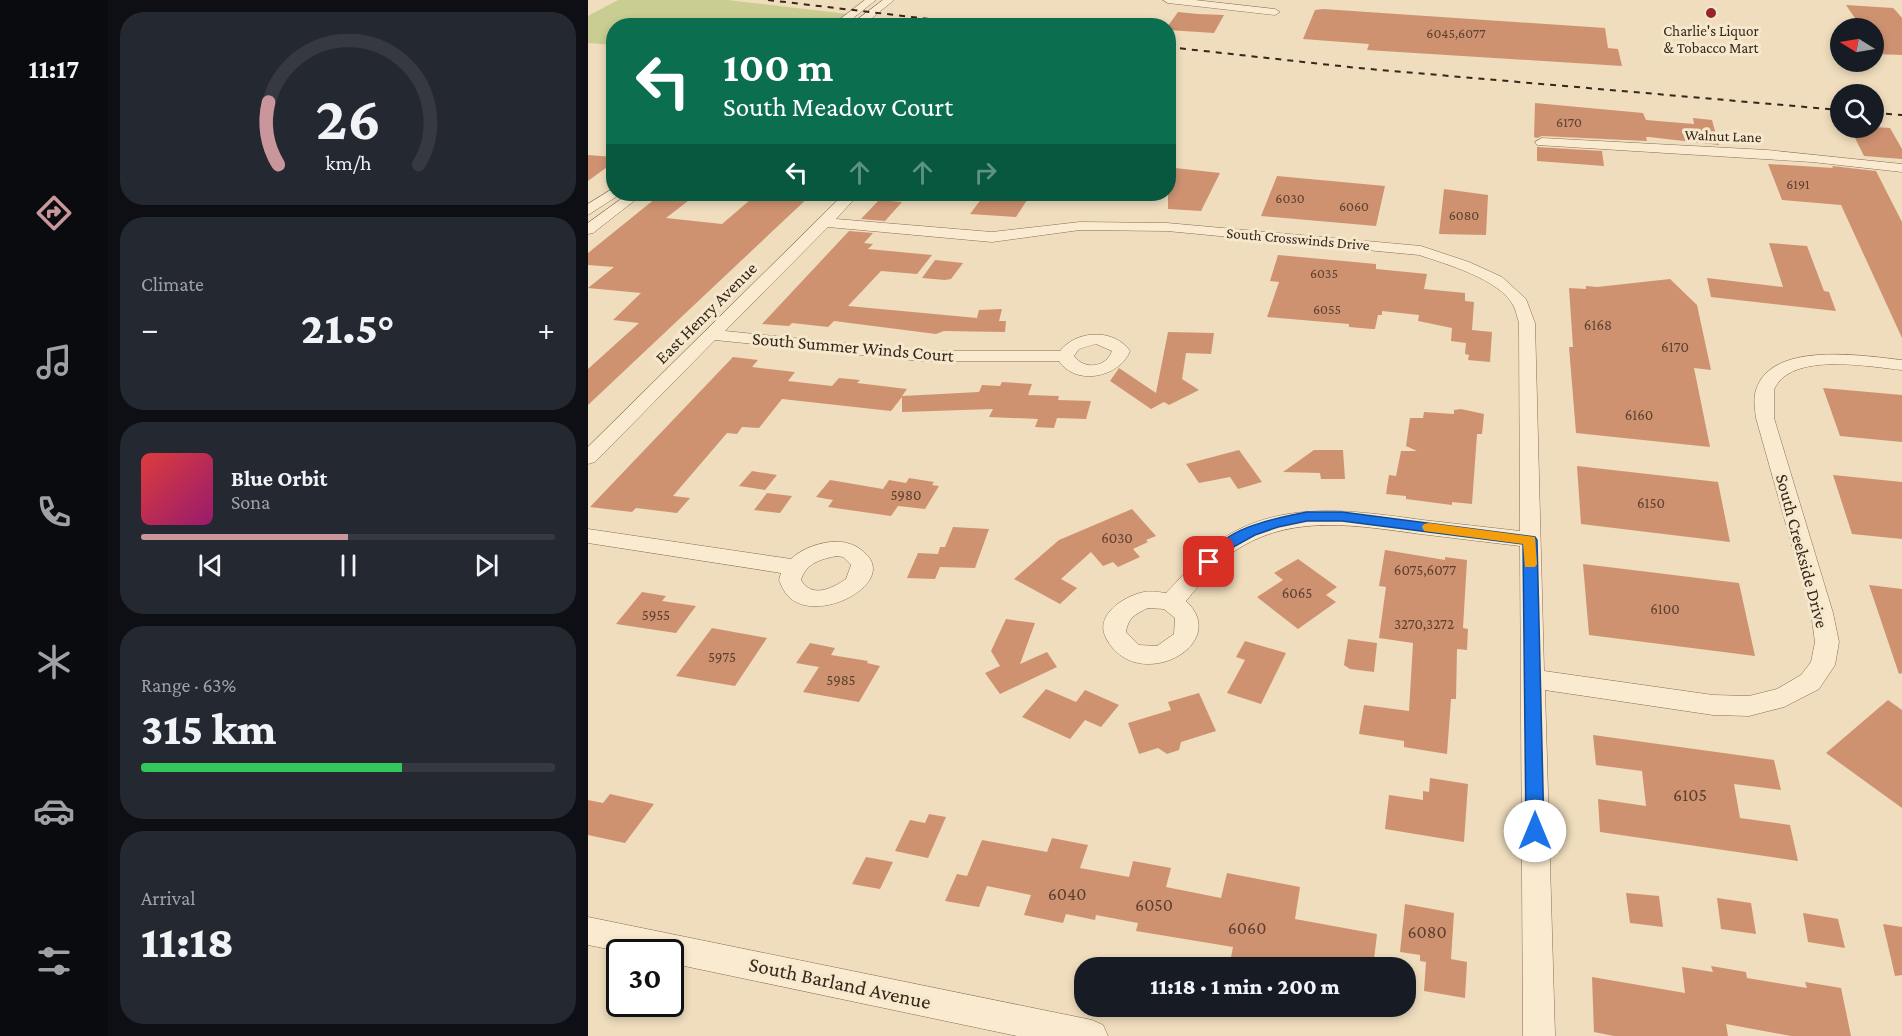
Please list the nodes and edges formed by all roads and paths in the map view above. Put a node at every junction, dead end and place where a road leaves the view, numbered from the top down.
1 (870, 0) edge
2 (890, 0) edge
3 (1168, 0) edge
4 (1275, 12) dead end
5 (846, 18) edge
6 (866, 18) edge
7 (1542, 142) dead end
8 (1902, 168) edge
9 (606, 198) edge
10 (627, 201) edge
11 (845, 201) edge
12 (588, 211) edge
13 (824, 222) junction
14 (588, 230) edge
15 (712, 335) junction
16 (1065, 356) dead end
17 (1902, 365) edge
18 (588, 458) edge
19 (588, 536) edge
20 (1530, 540) junction
21 (795, 567) dead end
22 (1171, 603) dead end
23 (1533, 679) junction
24 (588, 931) edge
25 (1092, 1036) edge
26 (1539, 1036) edge

1 - 5 street
2 - 6 street
3 - 4 street
7 - 8 street, Walnut Lane
9 - 12 street
10 - 14 street
11 - 13 street, East Henry Avenue
13 - 15 street, East Henry Avenue
13 - 20 street, South Crosswinds Drive
15 - 16 street, South Summer Winds Court
15 - 18 street, East Henry Avenue
17 - 23 street, South Creekside Drive
19 - 21 street
20 - 22 street
20 - 23 street, South Crosswinds Drive
23 - 26 street, South Crosswinds Drive
24 - 25 street, South Barland Avenue

